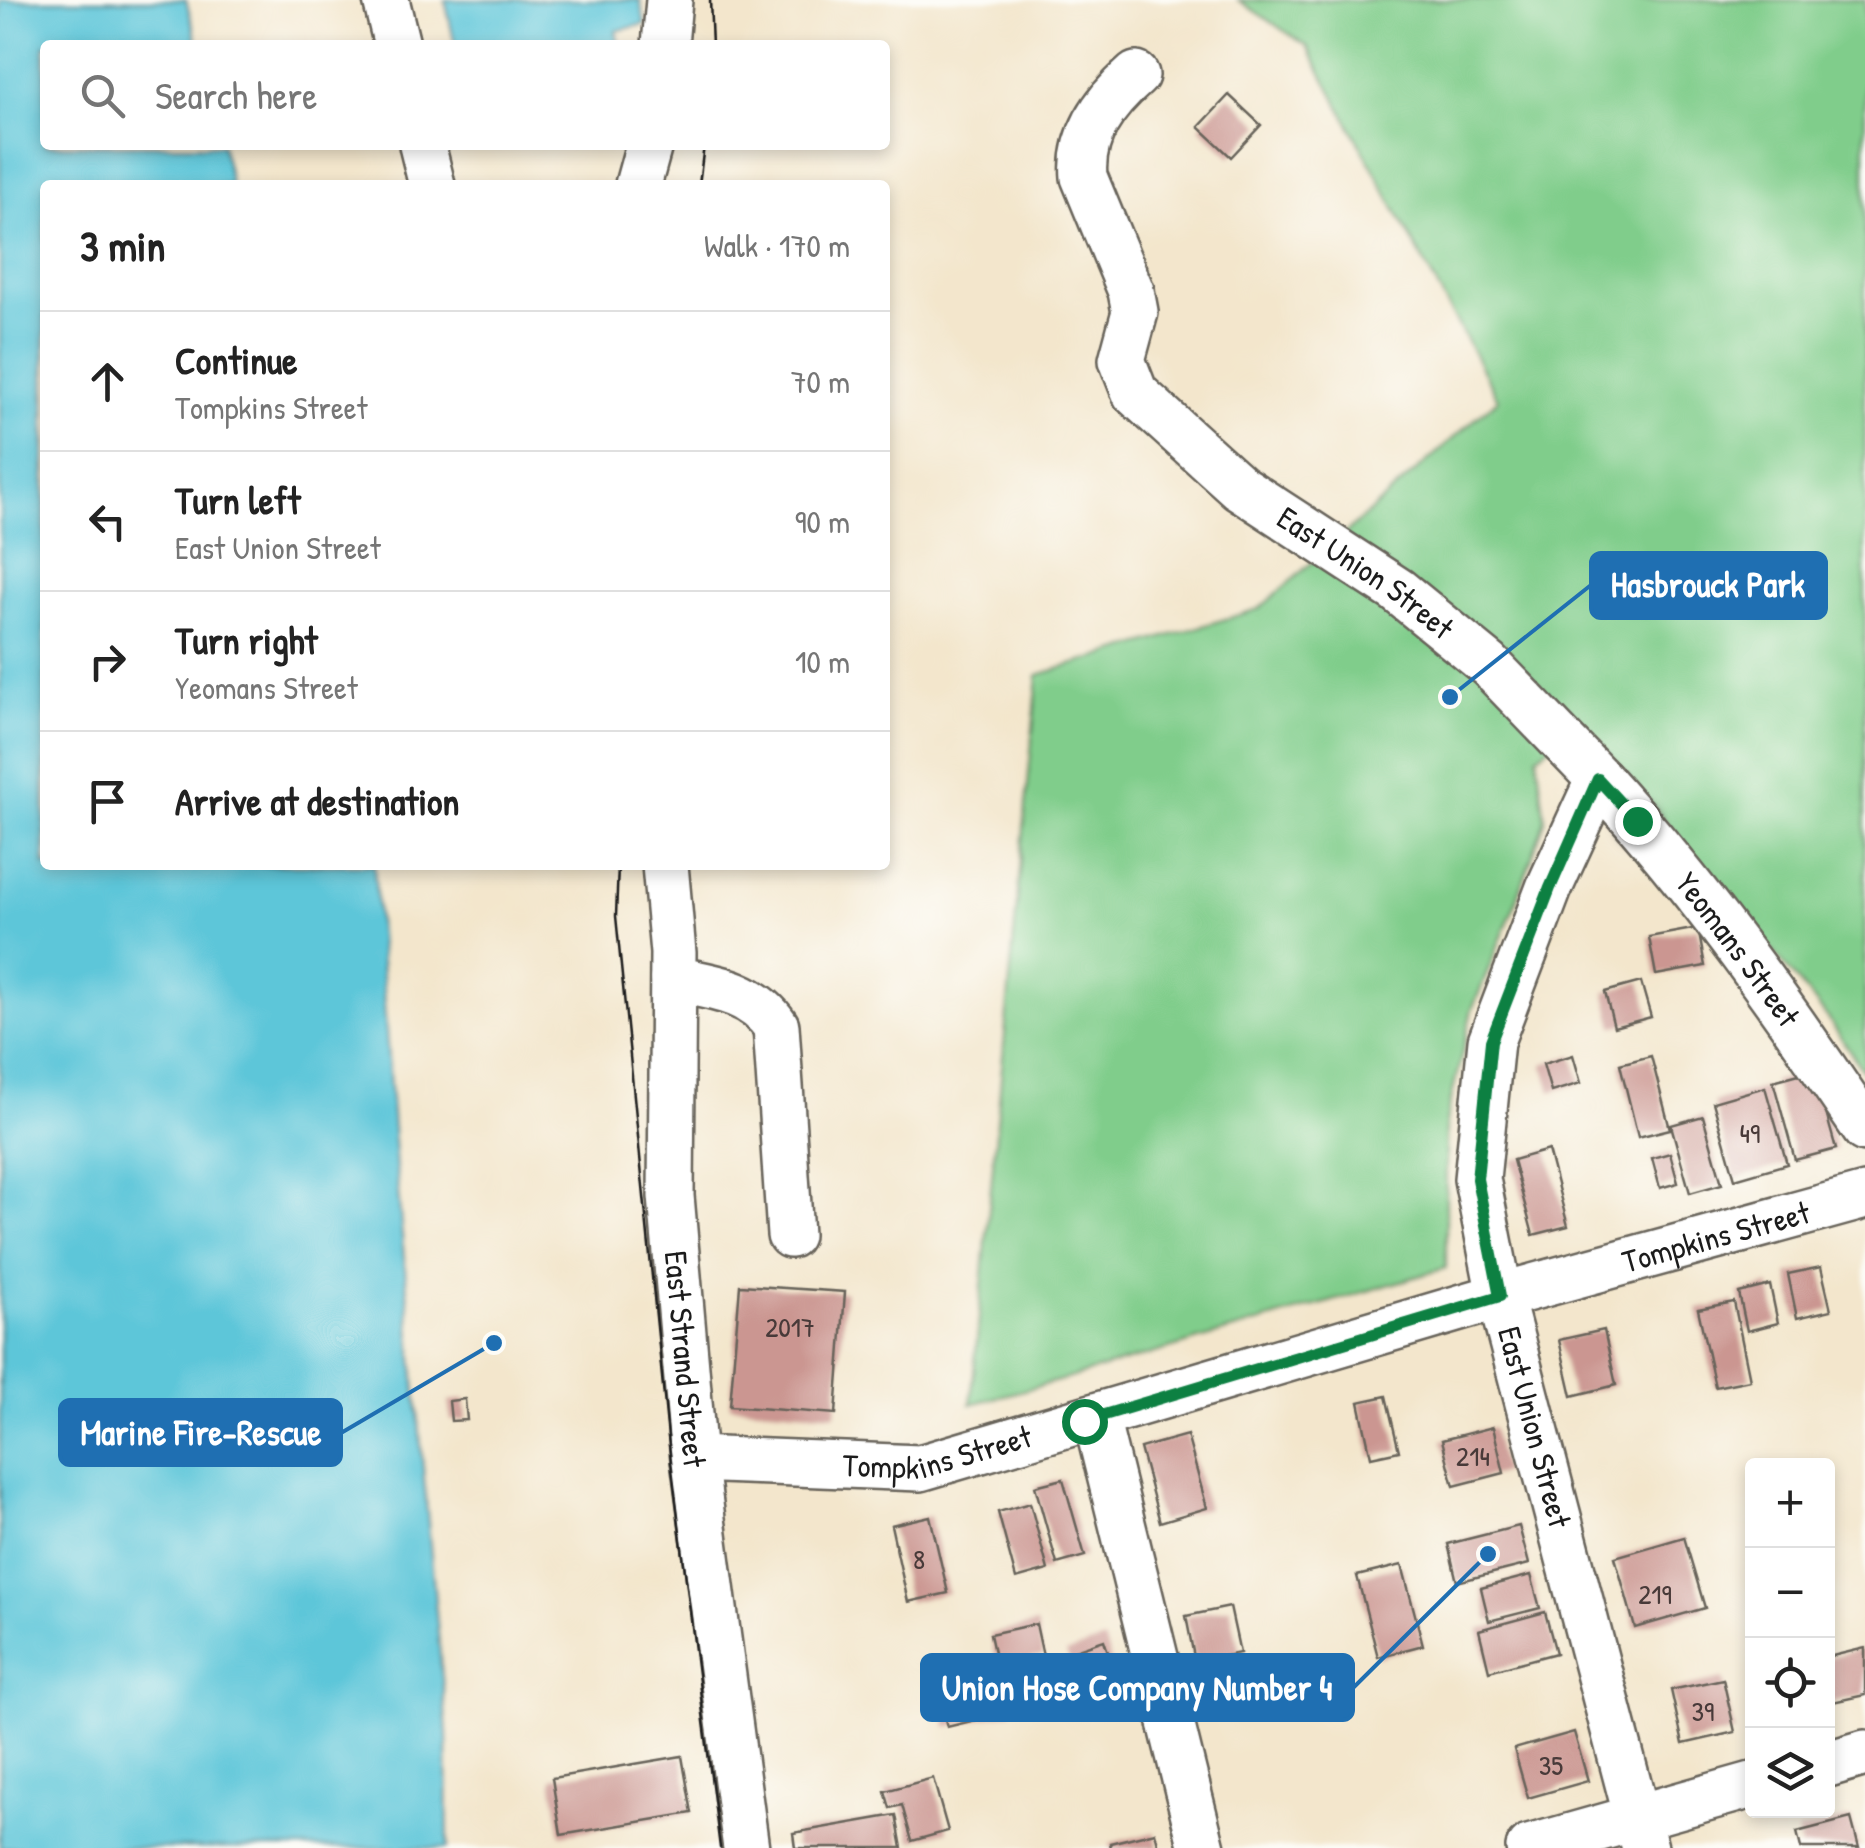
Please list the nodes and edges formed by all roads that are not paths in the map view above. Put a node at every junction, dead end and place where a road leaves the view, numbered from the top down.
1 (386, 0) edge
2 (669, 0) edge
3 (396, 40) edge
4 (665, 40) edge
5 (1136, 75) dead end
6 (423, 150) edge
7 (647, 150) edge
8 (431, 180) edge
9 (639, 180) edge
10 (1598, 779) junction
11 (665, 870) edge
12 (673, 979) junction
13 (1865, 1129) edge
14 (1865, 1196) edge
15 (790, 1235) dead end
16 (1500, 1296) junction
17 (1096, 1418) junction
18 (694, 1459) junction
19 (1865, 1753) edge
20 (1835, 1762) edge
21 (1745, 1787) edge
22 (1641, 1832) edge
23 (746, 1848) edge
24 (1202, 1848) edge
25 (1528, 1848) edge

1 - 3 street
2 - 4 street
5 - 10 street, East Union Street
6 - 8 street
7 - 9 street
10 - 13 street, Yeomans Street
10 - 16 street, East Union Street
11 - 12 street, East Strand Street
12 - 15 street
12 - 18 street, East Strand Street
14 - 16 street, Tompkins Street
16 - 17 street, Tompkins Street
16 - 22 street, East Union Street
17 - 18 street, Tompkins Street
17 - 24 street
18 - 23 street, East Strand Street
19 - 20 street
21 - 22 street
22 - 25 street

